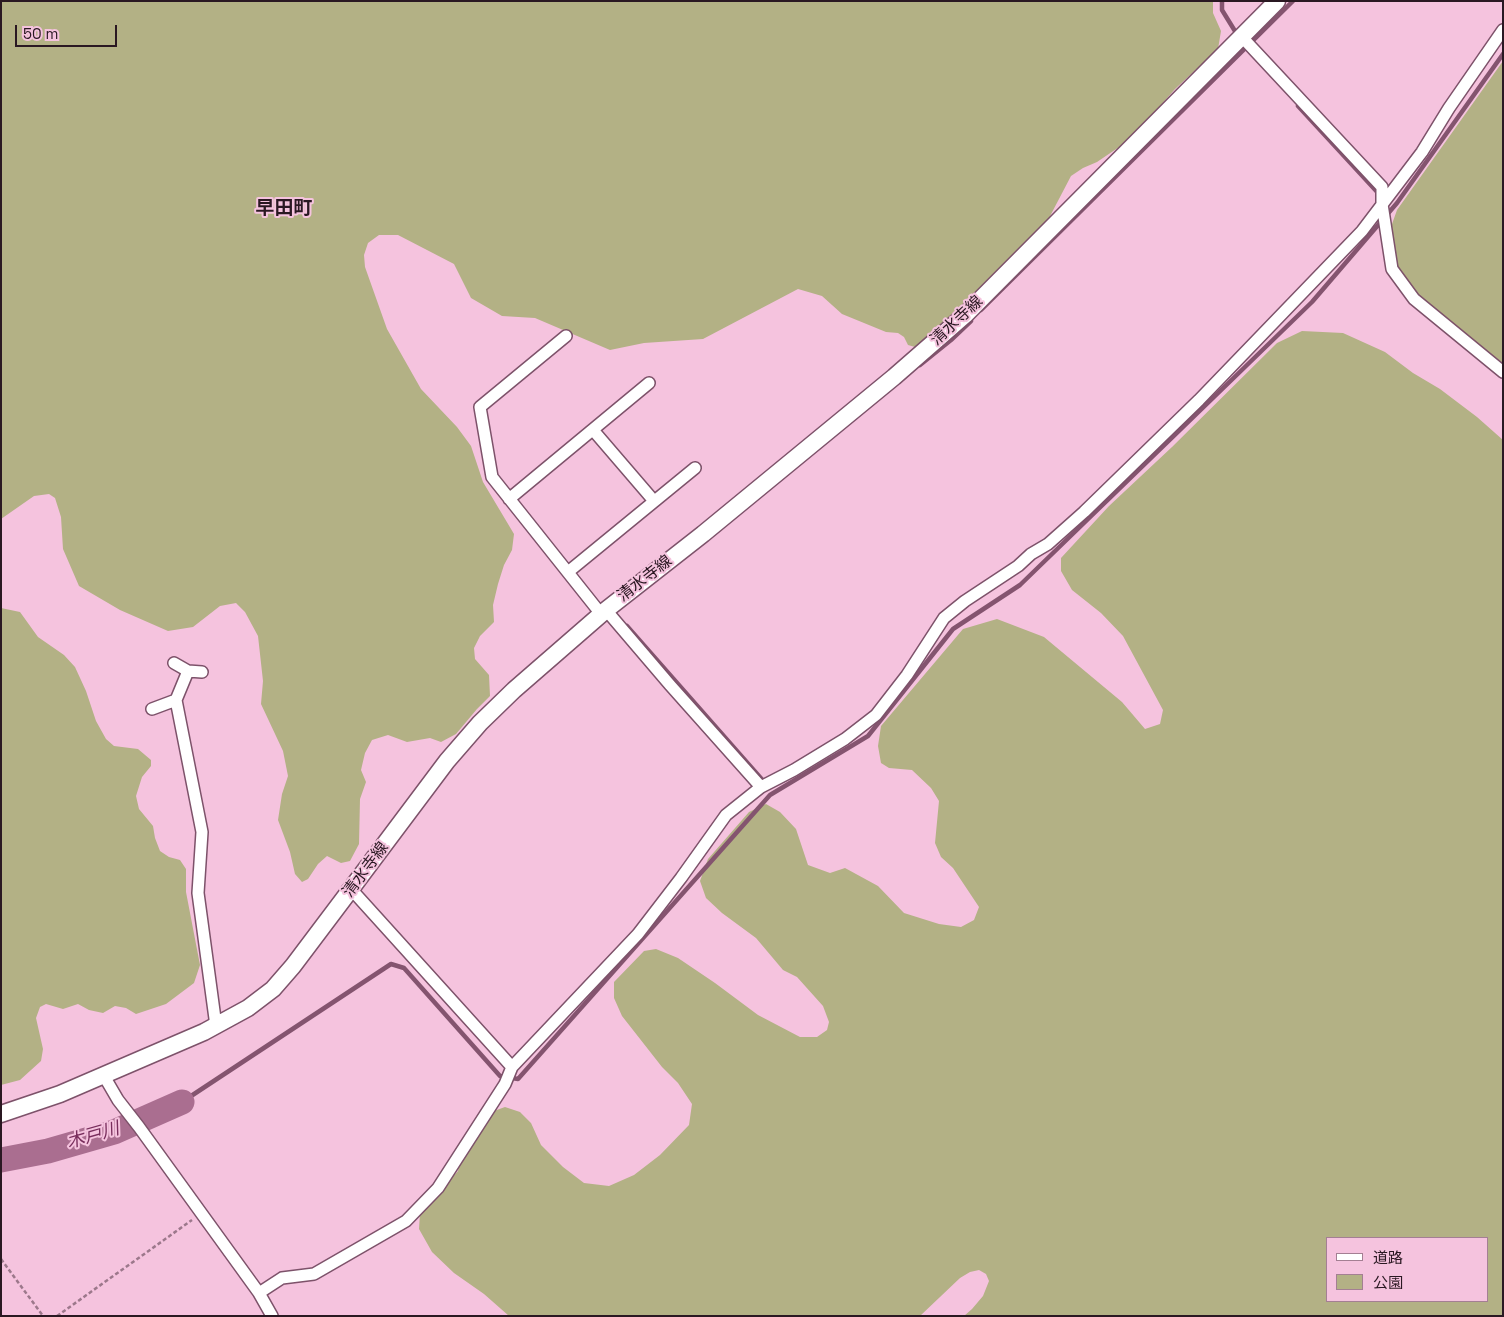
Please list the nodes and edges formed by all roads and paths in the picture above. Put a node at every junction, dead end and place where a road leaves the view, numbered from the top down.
1 (1276, 1) edge
2 (1503, 30) edge
3 (1242, 37) junction
4 (1382, 204) junction
5 (566, 336) dead end
6 (1503, 372) edge
7 (649, 383) dead end
8 (593, 430) junction
9 (695, 468) dead end
10 (509, 499) junction
11 (654, 501) junction
12 (568, 572) junction
13 (604, 612) junction
14 (174, 663) dead end
15 (188, 671) junction
16 (202, 672) dead end
17 (176, 700) junction
18 (152, 709) dead end
19 (761, 787) junction
20 (351, 889) junction
21 (216, 1026) junction
22 (512, 1067) junction
23 (104, 1076) junction
24 (1, 1114) edge
25 (201, 1213) junction
26 (1, 1259) edge
27 (259, 1293) junction
28 (43, 1316) edge
29 (57, 1316) edge
30 (272, 1316) edge

1 - 3 main road, 清水寺線
2 - 4 street
3 - 4 street
3 - 13 main road, 清水寺線
4 - 6 street
4 - 19 street
5 - 10 street
7 - 8 street
8 - 10 street
8 - 11 street
9 - 11 street
10 - 12 street
11 - 12 street
12 - 13 street
13 - 19 street
13 - 20 main road, 清水寺線
14 - 15 street
15 - 16 street
15 - 17 street
17 - 18 street
17 - 21 street
19 - 22 street
20 - 21 main road, 清水寺線
20 - 22 street
21 - 23 main road, 清水寺線
22 - 27 street
23 - 24 main road, 清水寺線
23 - 25 street
25 - 27 street
25 - 29 path
26 - 28 path
27 - 30 street

